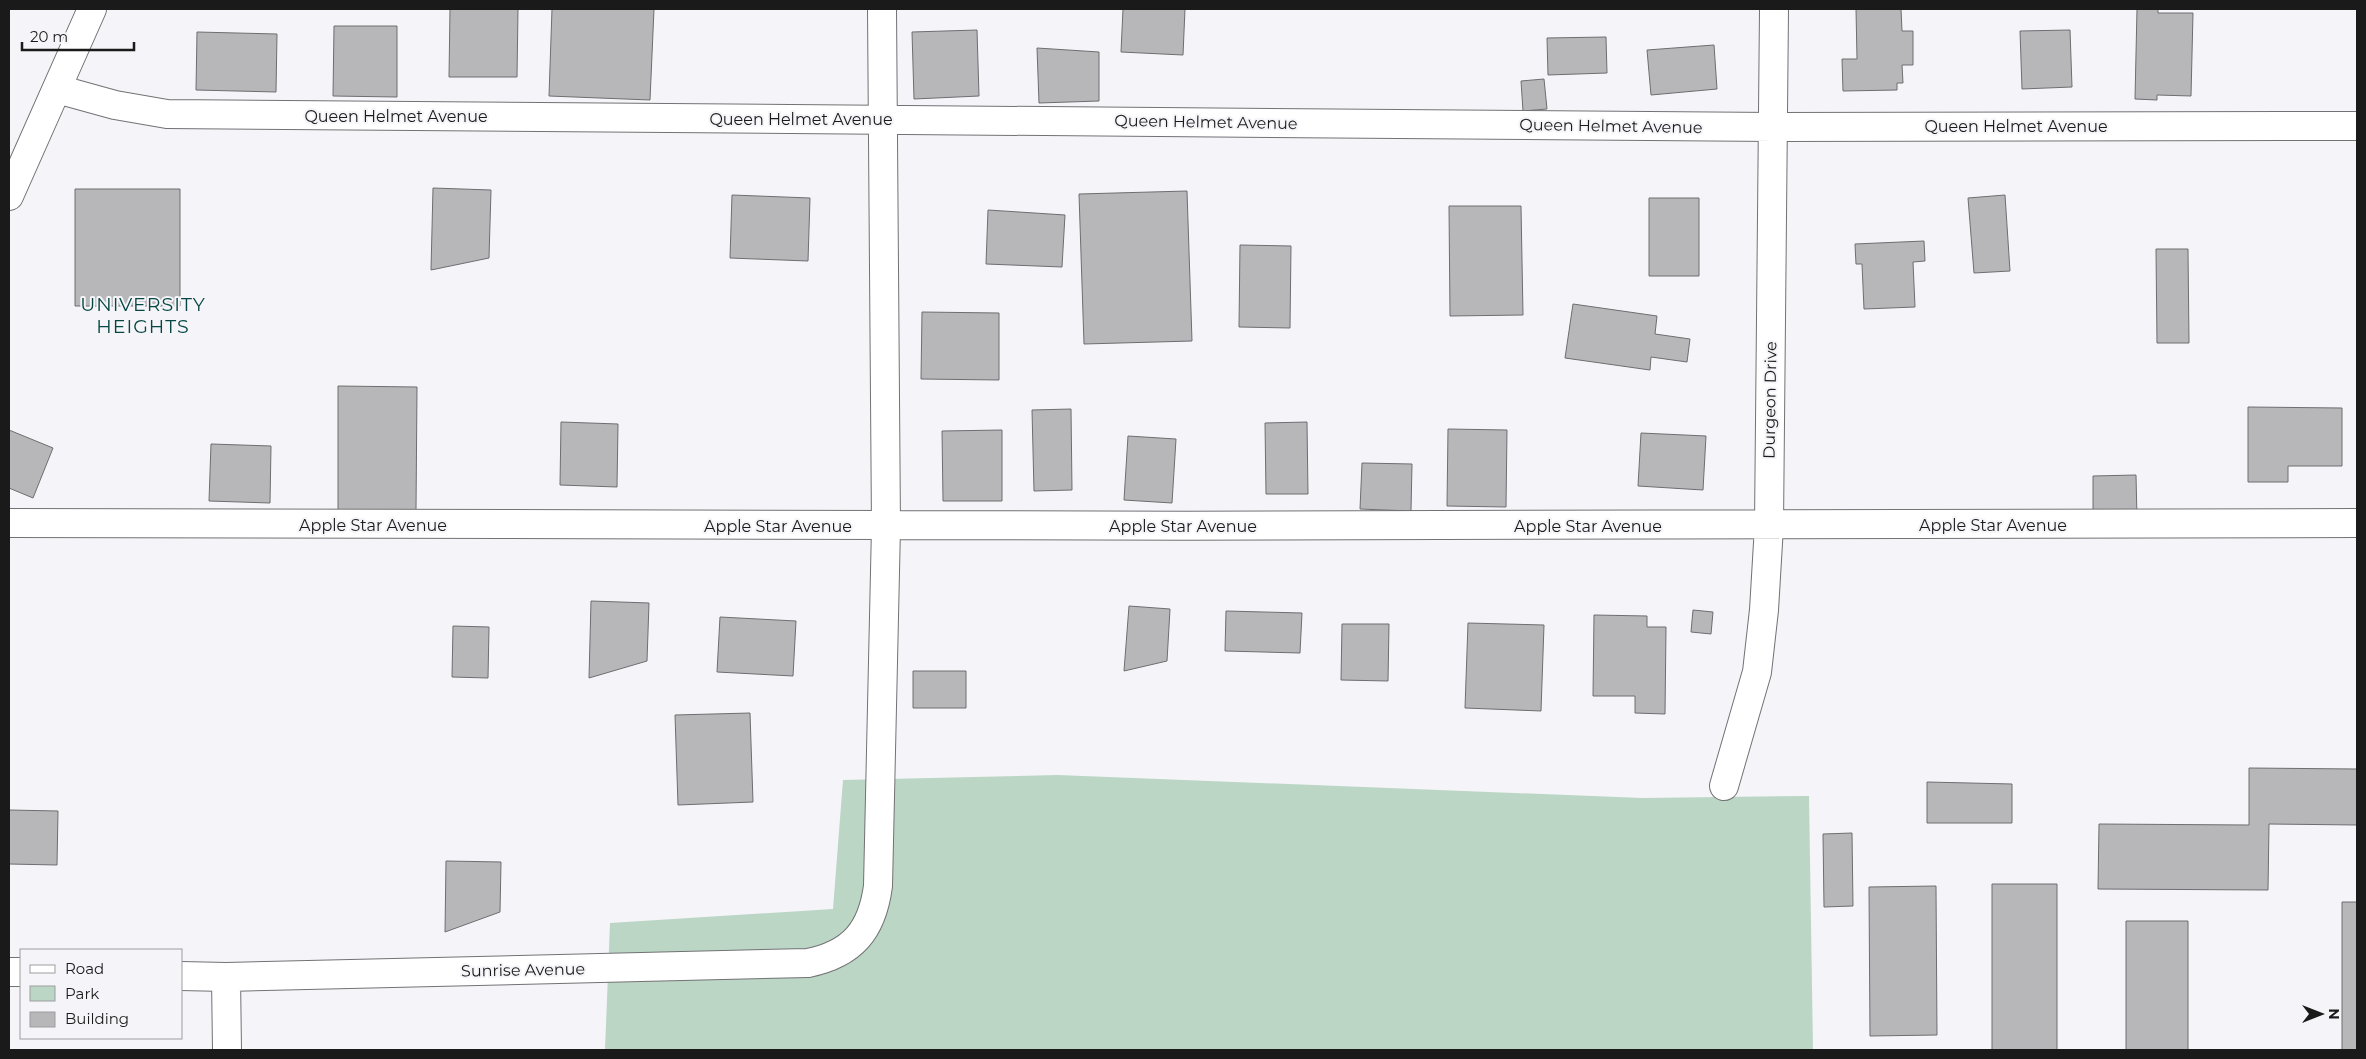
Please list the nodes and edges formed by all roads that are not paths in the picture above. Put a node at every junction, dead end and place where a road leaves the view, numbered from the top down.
1 (92, 9) edge
2 (882, 9) edge
3 (1774, 9) edge
4 (57, 89) junction
5 (882, 119) junction
6 (2357, 126) edge
7 (1774, 127) junction
8 (9, 196) edge
9 (9, 523) edge
10 (2357, 523) edge
11 (1769, 526) junction
12 (886, 527) junction
13 (1724, 786) dead end
14 (182, 976) edge
15 (226, 977) junction
16 (227, 1050) edge

1 - 4 street
2 - 5 street, Sunrise Avenue
3 - 7 street, Durgeon Drive
4 - 5 street, Queen Helmet Avenue
4 - 8 street
5 - 7 street, Queen Helmet Avenue
5 - 12 street, Sunrise Avenue
6 - 7 street, Queen Helmet Avenue
7 - 11 street, Durgeon Drive
9 - 12 street, Apple Star Avenue
10 - 11 street, Apple Star Avenue
11 - 12 street, Apple Star Avenue
11 - 13 street, Durgeon Drive
12 - 15 street, Sunrise Avenue
14 - 15 street, Sunrise Avenue
15 - 16 street

